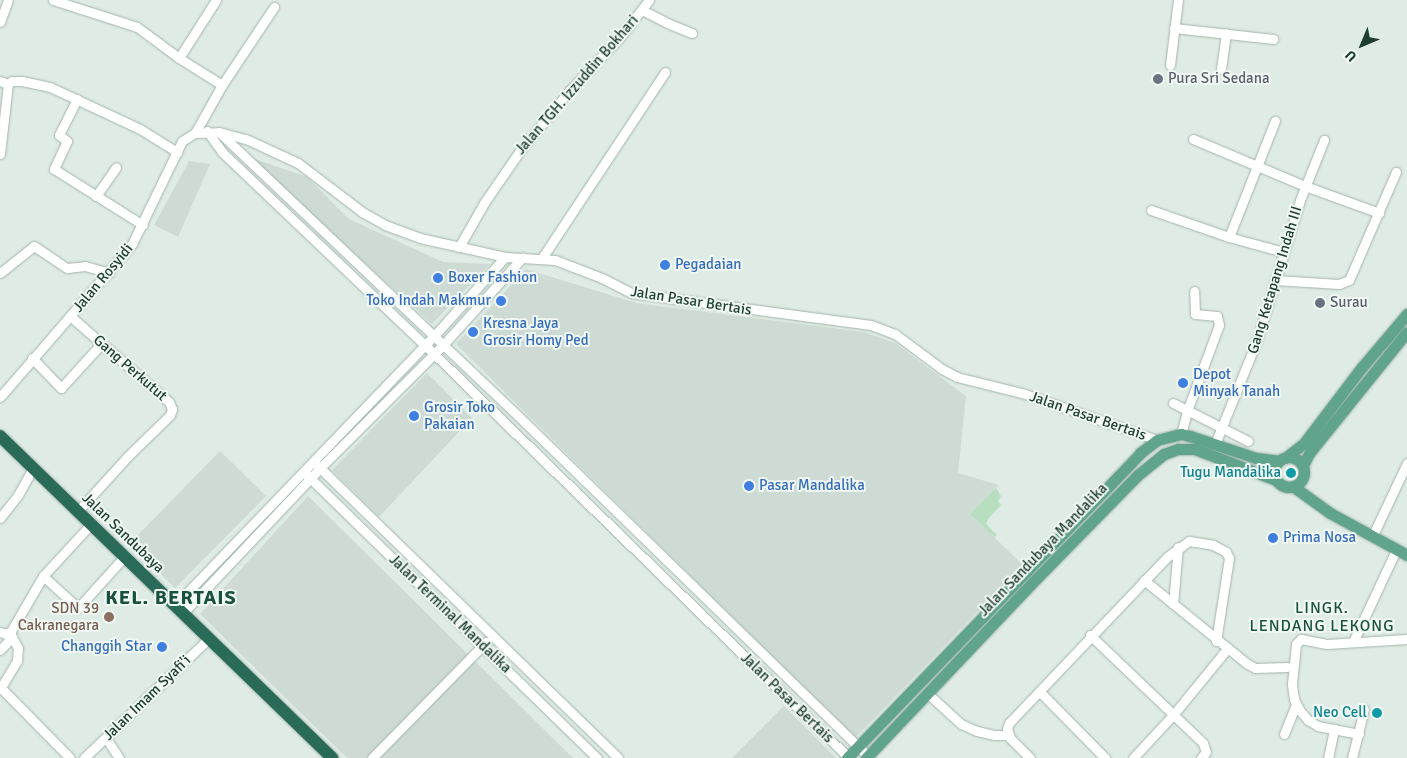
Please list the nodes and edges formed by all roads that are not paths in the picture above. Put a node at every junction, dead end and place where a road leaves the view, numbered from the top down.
1 (8, 0) edge
2 (53, 0) edge
3 (216, 0) edge
4 (649, 0) edge
5 (1178, 0) edge
6 (274, 7) dead end
7 (642, 10) junction
8 (0, 22) edge
9 (1174, 28) junction
10 (692, 33) dead end
11 (1226, 33) junction
12 (1273, 39) dead end
13 (179, 58) junction
14 (1170, 65) dead end
15 (1221, 69) dead end
16 (665, 72) dead end
17 (4, 82) edge
18 (222, 85) junction
19 (77, 99) junction
20 (1275, 121) dead end
21 (207, 131) junction
22 (219, 132) junction
23 (195, 133) junction
24 (1193, 139) dead end
25 (1324, 140) dead end
26 (177, 152) junction
27 (0, 154) edge
28 (116, 167) dead end
29 (1257, 167) junction
30 (1396, 172) dead end
31 (1305, 186) junction
32 (96, 196) junction
33 (1151, 210) dead end
34 (1379, 213) junction
35 (143, 225) junction
36 (1230, 237) junction
37 (459, 247) junction
38 (1284, 252) junction
39 (505, 257) junction
40 (522, 258) junction
41 (542, 258) junction
42 (361, 267) junction
43 (0, 273) edge
44 (109, 273) junction
45 (352, 276) junction
46 (1275, 280) junction
47 (1194, 291) dead end
48 (1407, 314) edge
49 (70, 316) junction
50 (1407, 332) edge
51 (434, 336) junction
52 (101, 344) junction
53 (425, 345) junction
54 (443, 345) junction
55 (434, 354) junction
56 (32, 358) junction
57 (0, 396) edge
58 (1173, 403) dead end
59 (1187, 411) junction
60 (1221, 428) junction
61 (1181, 434) junction
62 (0, 436) edge
63 (1157, 440) junction
64 (1248, 441) dead end
65 (1215, 444) junction
66 (1282, 459) junction
67 (1407, 463) edge
68 (317, 465) junction
69 (1303, 465) junction
70 (33, 468) junction
71 (303, 471) junction
72 (310, 478) junction
73 (1276, 480) junction
74 (1294, 487) junction
75 (1102, 492) junction
76 (1112, 501) junction
77 (78, 511) junction
78 (0, 518) edge
79 (91, 524) junction
80 (1372, 537) junction
81 (1178, 547) junction
82 (1402, 553) edge
83 (124, 557) junction
84 (43, 576) junction
85 (1020, 576) junction
86 (1144, 580) junction
87 (1029, 585) junction
88 (1173, 604) junction
89 (179, 609) junction
90 (6, 634) edge
91 (1090, 635) junction
92 (491, 637) junction
93 (209, 638) junction
94 (1407, 639) edge
95 (1216, 641) junction
96 (1354, 642) junction
97 (482, 646) junction
98 (1227, 649) junction
99 (0, 650) edge
100 (1287, 666) dead end
101 (1, 688) edge
102 (1040, 692) junction
103 (927, 693) junction
104 (1296, 705) junction
105 (1364, 709) dead end
106 (1173, 716) junction
107 (1334, 729) junction
108 (1008, 734) junction
109 (1284, 734) dead end
110 (1359, 734) junction
111 (106, 738) junction
112 (858, 747) junction
113 (867, 757) edge
114 (70, 758) edge
115 (84, 758) edge
116 (119, 758) edge
117 (332, 758) edge
118 (372, 758) edge
119 (596, 758) edge
120 (618, 758) edge
121 (848, 758) edge
122 (1030, 758) edge
123 (1105, 758) edge
124 (1133, 758) edge
125 (1201, 758) edge
126 (1328, 758) edge
127 (1352, 758) edge

1 - 8 street
2 - 13 street
3 - 13 street
4 - 7 street, Jalan TGH. Izzuddin Bokhari
5 - 9 street
6 - 18 street, Jalan Rosyidi
7 - 10 street
7 - 37 street, Jalan TGH. Izzuddin Bokhari
9 - 11 street
9 - 14 street
11 - 12 street
11 - 15 street
13 - 18 street
16 - 41 street
17 - 19 street
17 - 27 street
18 - 23 street, Jalan Rosyidi
19 - 26 street
19 - 32 street
20 - 29 street
21 - 22 street, Jalan Pasar Bertais
21 - 23 street
21 - 45 street, Jalan Pasar Bertais
22 - 37 street, Jalan Pasar Bertais
22 - 42 street
23 - 26 street, Jalan Rosyidi
24 - 29 street
25 - 31 street, Gang Ketapang Indah III
26 - 35 street, Jalan Rosyidi
28 - 32 street
29 - 31 street
29 - 36 street
30 - 34 street
31 - 34 street
31 - 38 street, Gang Ketapang Indah III
32 - 35 street
33 - 36 street
34 - 46 street
35 - 44 street, Jalan Rosyidi
36 - 38 street
37 - 39 street, Jalan Pasar Bertais
38 - 46 street, Gang Ketapang Indah III
39 - 40 street, Jalan Pasar Bertais
39 - 51 street
40 - 41 street, Jalan Pasar Bertais
40 - 54 street
41 - 63 street, Jalan Pasar Bertais
42 - 45 street
42 - 51 street
43 - 44 street
44 - 49 street, Jalan Rosyidi
45 - 53 street, Jalan Pasar Bertais
46 - 60 street, Gang Ketapang Indah III
47 - 59 street
48 - 66 main road
49 - 52 street, Gang Perkutut
49 - 56 street, Jalan Rosyidi
50 - 69 main road
51 - 53 street
51 - 54 street
52 - 56 street
52 - 77 street, Gang Perkutut
53 - 55 street, Jalan Pasar Bertais
53 - 68 street
54 - 55 street
54 - 112 street
55 - 68 street
55 - 121 street, Jalan Pasar Bertais
56 - 57 street, Jalan Rosyidi
58 - 59 street
59 - 60 street
59 - 61 street
60 - 64 street
60 - 65 street, Gang Ketapang Indah III
61 - 63 main road
61 - 65 main road
62 - 70 highway, Jalan Sandubaya
63 - 75 main road
65 - 66 main road
66 - 69 main road
66 - 73 main road
67 - 80 street
68 - 71 street
68 - 72 street
68 - 92 street
69 - 74 main road
70 - 77 highway, Jalan Sandubaya
70 - 78 street
71 - 72 street, Jalan Terminal Mandalika
71 - 89 street
72 - 89 street
72 - 97 street, Jalan Terminal Mandalika
73 - 74 main road
73 - 76 main road, Jalan Sandubaya Mandalika
74 - 80 main road
75 - 76 main road
75 - 85 main road
76 - 87 main road, Jalan Sandubaya Mandalika
77 - 79 highway, Jalan Sandubaya
79 - 83 highway, Jalan Sandubaya
79 - 84 street
80 - 82 main road
81 - 86 street
81 - 88 street
81 - 95 street
82 - 96 street
83 - 84 street
83 - 89 highway, Jalan Sandubaya
84 - 90 street
85 - 87 main road
85 - 112 main road
86 - 88 street
86 - 91 street
87 - 103 main road, Jalan Sandubaya Mandalika
88 - 95 street
89 - 93 highway, Jalan Sandubaya
90 - 99 street
90 - 101 street
91 - 102 street
91 - 106 street
92 - 97 street
92 - 120 street
93 - 111 street, Jalan Imam Syafi'i
93 - 117 highway, Jalan Sandubaya
94 - 96 street
95 - 98 street
96 - 104 street
97 - 118 street
97 - 119 street, Jalan Terminal Mandalika
98 - 100 street
98 - 106 street
101 - 114 street
102 - 108 street
102 - 123 street
103 - 108 street
103 - 113 main road, Jalan Sandubaya Mandalika
104 - 107 street
104 - 109 street
105 - 110 street
106 - 124 street
106 - 125 street
107 - 110 street
107 - 126 street
108 - 122 street
110 - 127 street
111 - 115 street, Jalan Imam Syafi'i
111 - 116 street
112 - 113 street
112 - 121 main road

